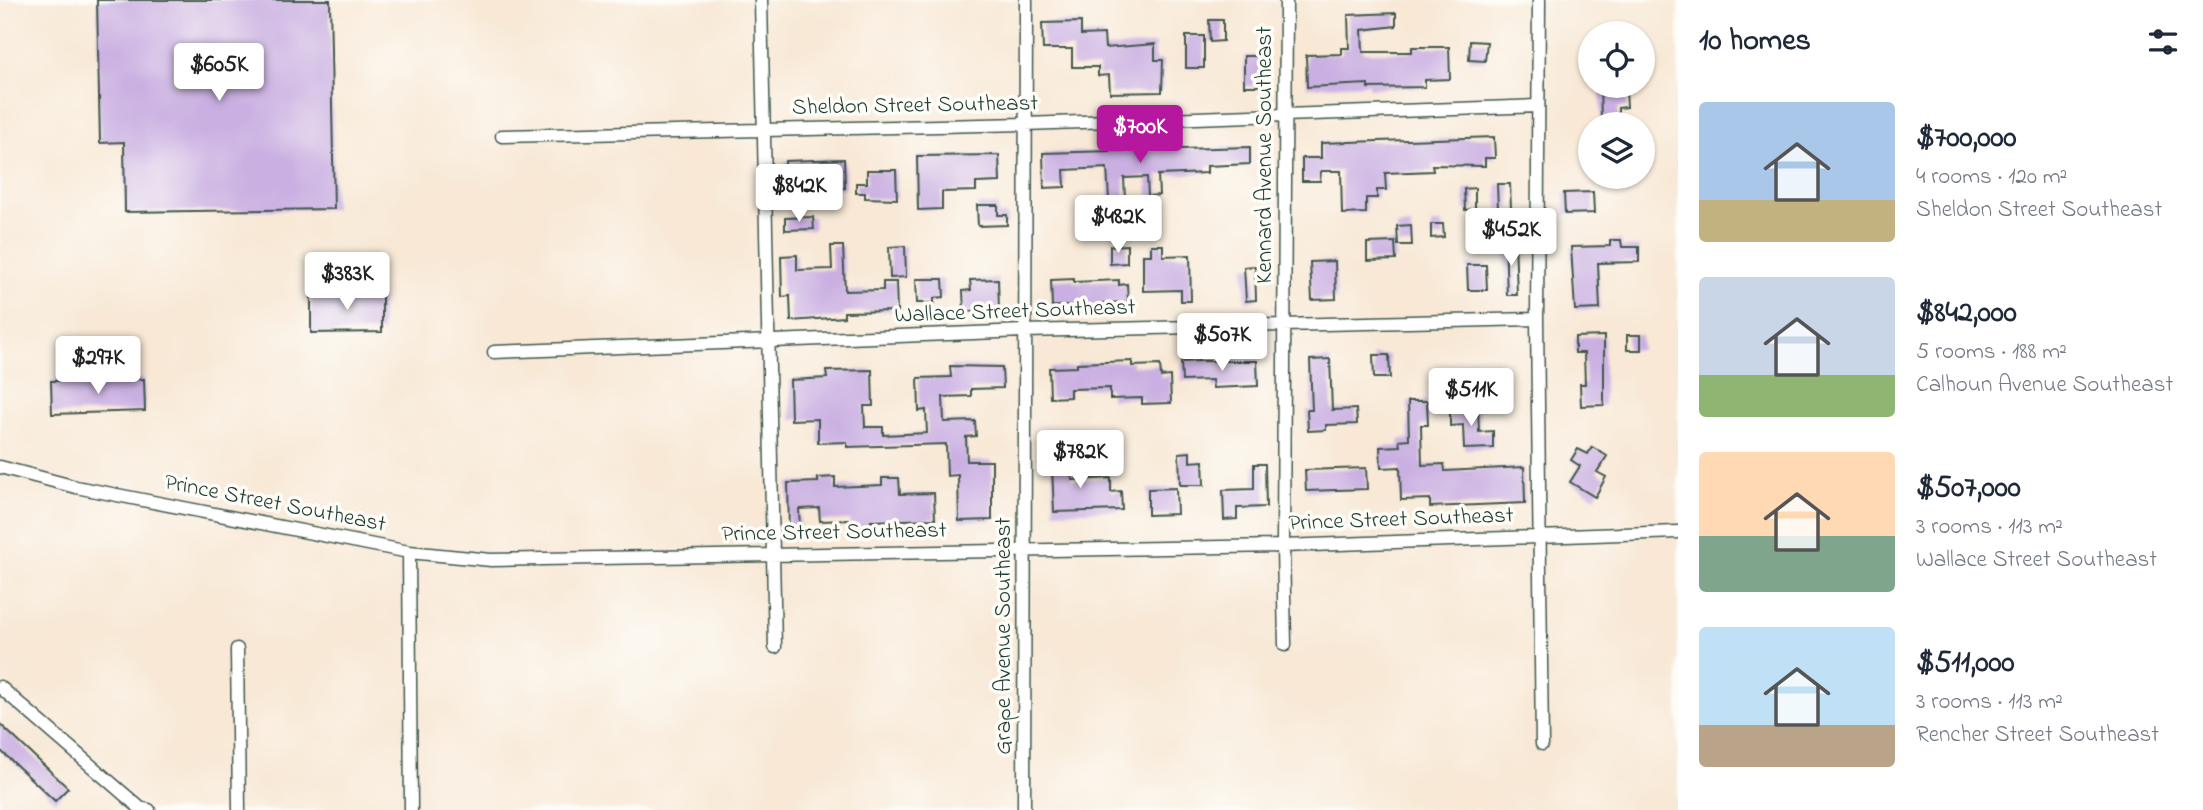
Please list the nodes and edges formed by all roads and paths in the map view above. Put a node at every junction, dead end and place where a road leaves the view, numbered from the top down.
1 (761, 0) edge
2 (1026, 0) edge
3 (1286, 0) edge
4 (1539, 0) edge
5 (1538, 106) junction
6 (1286, 116) junction
7 (1025, 124) junction
8 (764, 130) junction
9 (502, 136) dead end
10 (1537, 319) junction
11 (1285, 325) junction
12 (1024, 331) junction
13 (768, 341) junction
14 (494, 352) dead end
15 (0, 467) edge
16 (1678, 532) edge
17 (1541, 536) junction
18 (1283, 545) junction
19 (1025, 550) junction
20 (409, 552) junction
21 (772, 556) junction
22 (1285, 645) dead end
23 (775, 647) dead end
24 (237, 649) dead end
25 (0, 687) edge
26 (1542, 744) dead end
27 (149, 810) edge
28 (239, 810) edge
29 (411, 810) edge
30 (1024, 810) edge

1 - 8 street
2 - 7 street, Grape Avenue Southeast
3 - 6 street, Kennard Avenue Southeast
4 - 5 street
5 - 6 street, Sheldon Street Southeast
5 - 10 street
6 - 7 street, Sheldon Street Southeast
6 - 11 street, Kennard Avenue Southeast
7 - 8 street, Sheldon Street Southeast
7 - 12 street, Grape Avenue Southeast
8 - 9 street, Sheldon Street Southeast
8 - 13 street
10 - 11 street, Wallace Street Southeast
10 - 17 street
11 - 12 street, Wallace Street Southeast
11 - 18 street, Kennard Avenue Southeast
12 - 13 street, Wallace Street Southeast
12 - 19 street, Grape Avenue Southeast
13 - 14 street, Wallace Street Southeast
13 - 21 street
15 - 20 street, Prince Street Southeast
16 - 17 street, Prince Street Southeast
17 - 18 street, Prince Street Southeast
17 - 26 street
18 - 19 street, Prince Street Southeast
18 - 22 street, Kennard Avenue Southeast
19 - 21 street, Prince Street Southeast
19 - 30 street, Grape Avenue Southeast
20 - 21 street, Prince Street Southeast
20 - 29 street
21 - 23 street
24 - 28 street
25 - 27 street

